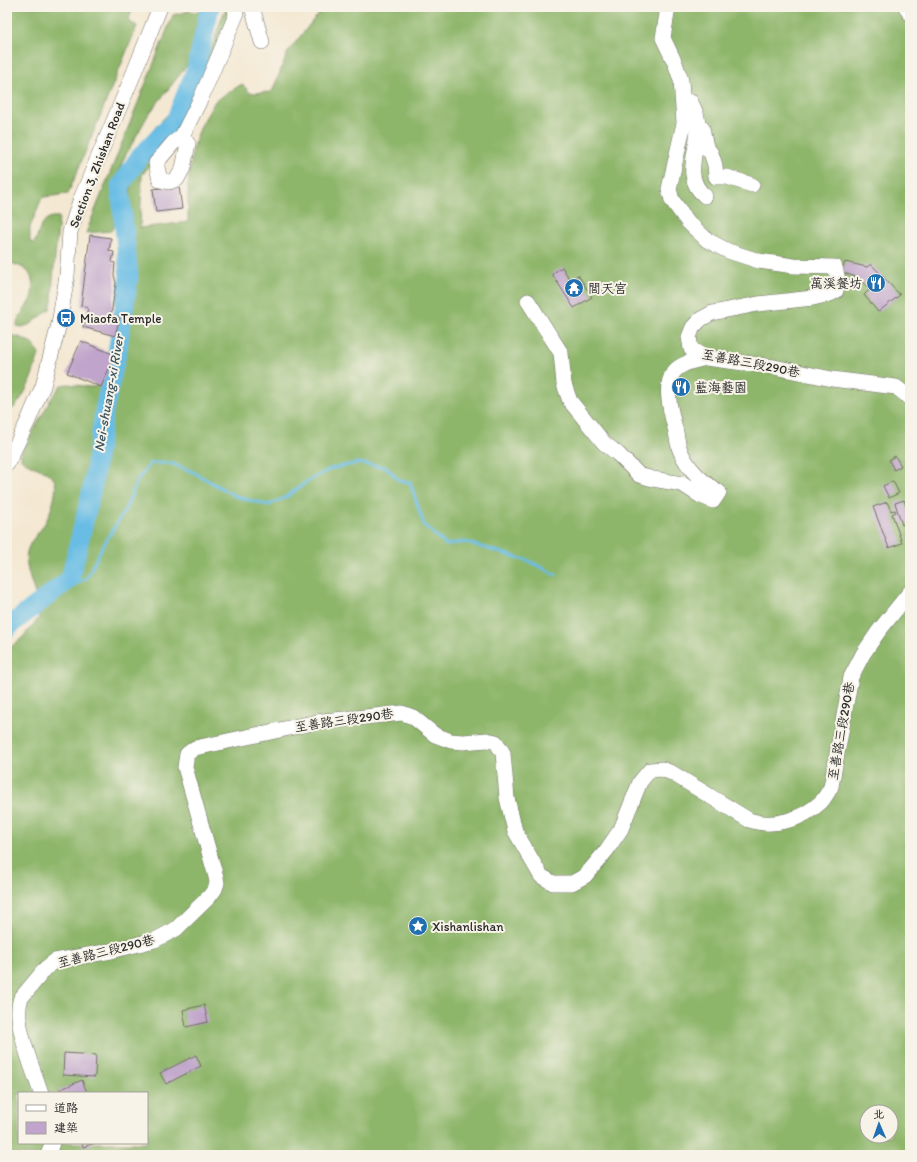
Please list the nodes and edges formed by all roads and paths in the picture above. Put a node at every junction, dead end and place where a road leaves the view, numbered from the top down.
1 (160, 7) edge
2 (235, 7) edge
3 (252, 7) edge
4 (668, 7) edge
5 (906, 7) edge
6 (910, 14) edge
7 (262, 42) dead end
8 (683, 100) junction
9 (697, 116) junction
10 (182, 136) dead end
11 (752, 186) dead end
12 (705, 196) dead end
13 (528, 302) dead end
14 (706, 358) junction
15 (910, 398) edge
16 (7, 464) edge
17 (910, 592) edge
18 (41, 1092) edge
19 (52, 1144) edge
20 (48, 1155) edge

1 - 16 street, Section 3, Zhishan Road
2 - 10 street
3 - 7 street
4 - 8 street, 至善路三段290巷
5 - 6 street
8 - 9 street
8 - 14 street, 至善路三段290巷
9 - 11 street
9 - 12 street
13 - 14 street
14 - 15 street, 至善路三段290巷
17 - 18 street, 至善路三段290巷
19 - 20 street

